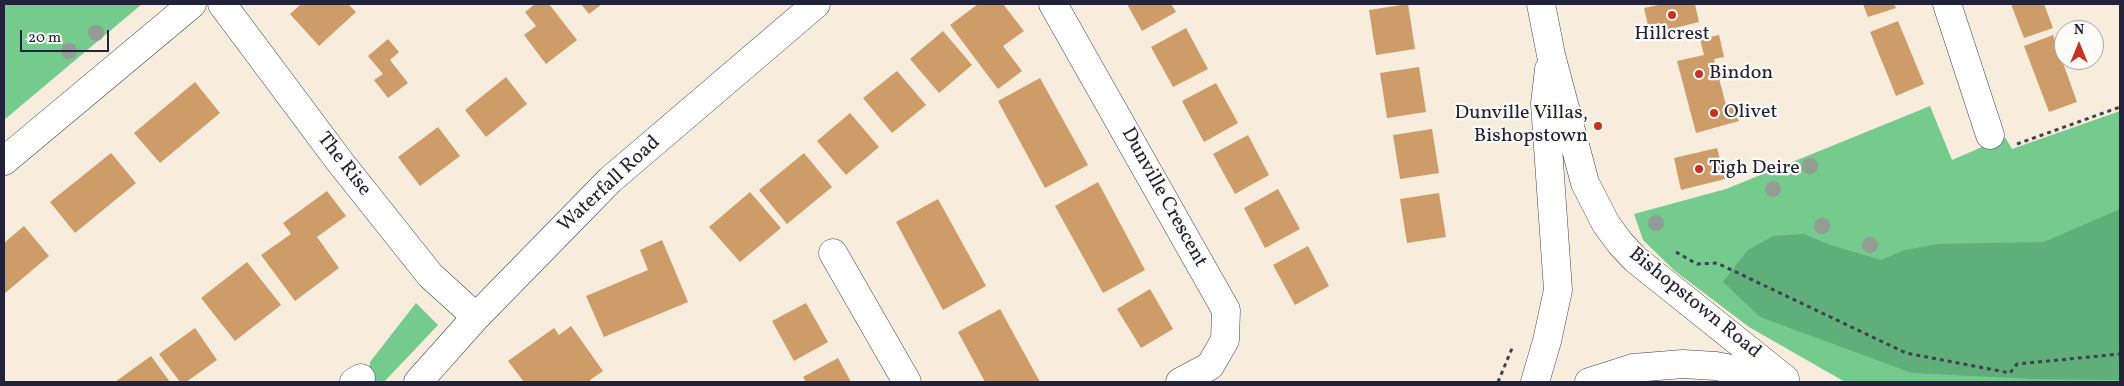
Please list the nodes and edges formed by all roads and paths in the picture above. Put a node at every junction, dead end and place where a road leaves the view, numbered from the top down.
1 (192, 4) edge
2 (222, 4) edge
3 (816, 4) edge
4 (1054, 4) edge
5 (1541, 4) edge
6 (1947, 4) edge
7 (1551, 55) junction
8 (2120, 107) edge
9 (2002, 140) joint
10 (4, 161) edge
11 (1673, 250) dead end
12 (833, 253) dead end
13 (476, 317) junction
14 (1516, 337) dead end
15 (2120, 354) edge
16 (1787, 381) edge
17 (418, 382) edge
18 (908, 382) edge
19 (1180, 382) edge
20 (1498, 382) edge
21 (1535, 382) edge
22 (1589, 382) edge

1 - 10 street
2 - 13 street, The Rise
3 - 13 street, Waterfall Road
4 - 19 street, Dunville Crescent
5 - 7 street, Bishopstown Road
6 - 9 street
7 - 16 street, Bishopstown Road
7 - 21 street, Bishopstown Road
8 - 9 path
11 - 15 path
12 - 18 street
13 - 17 street, Waterfall Road
14 - 20 path
16 - 22 street

